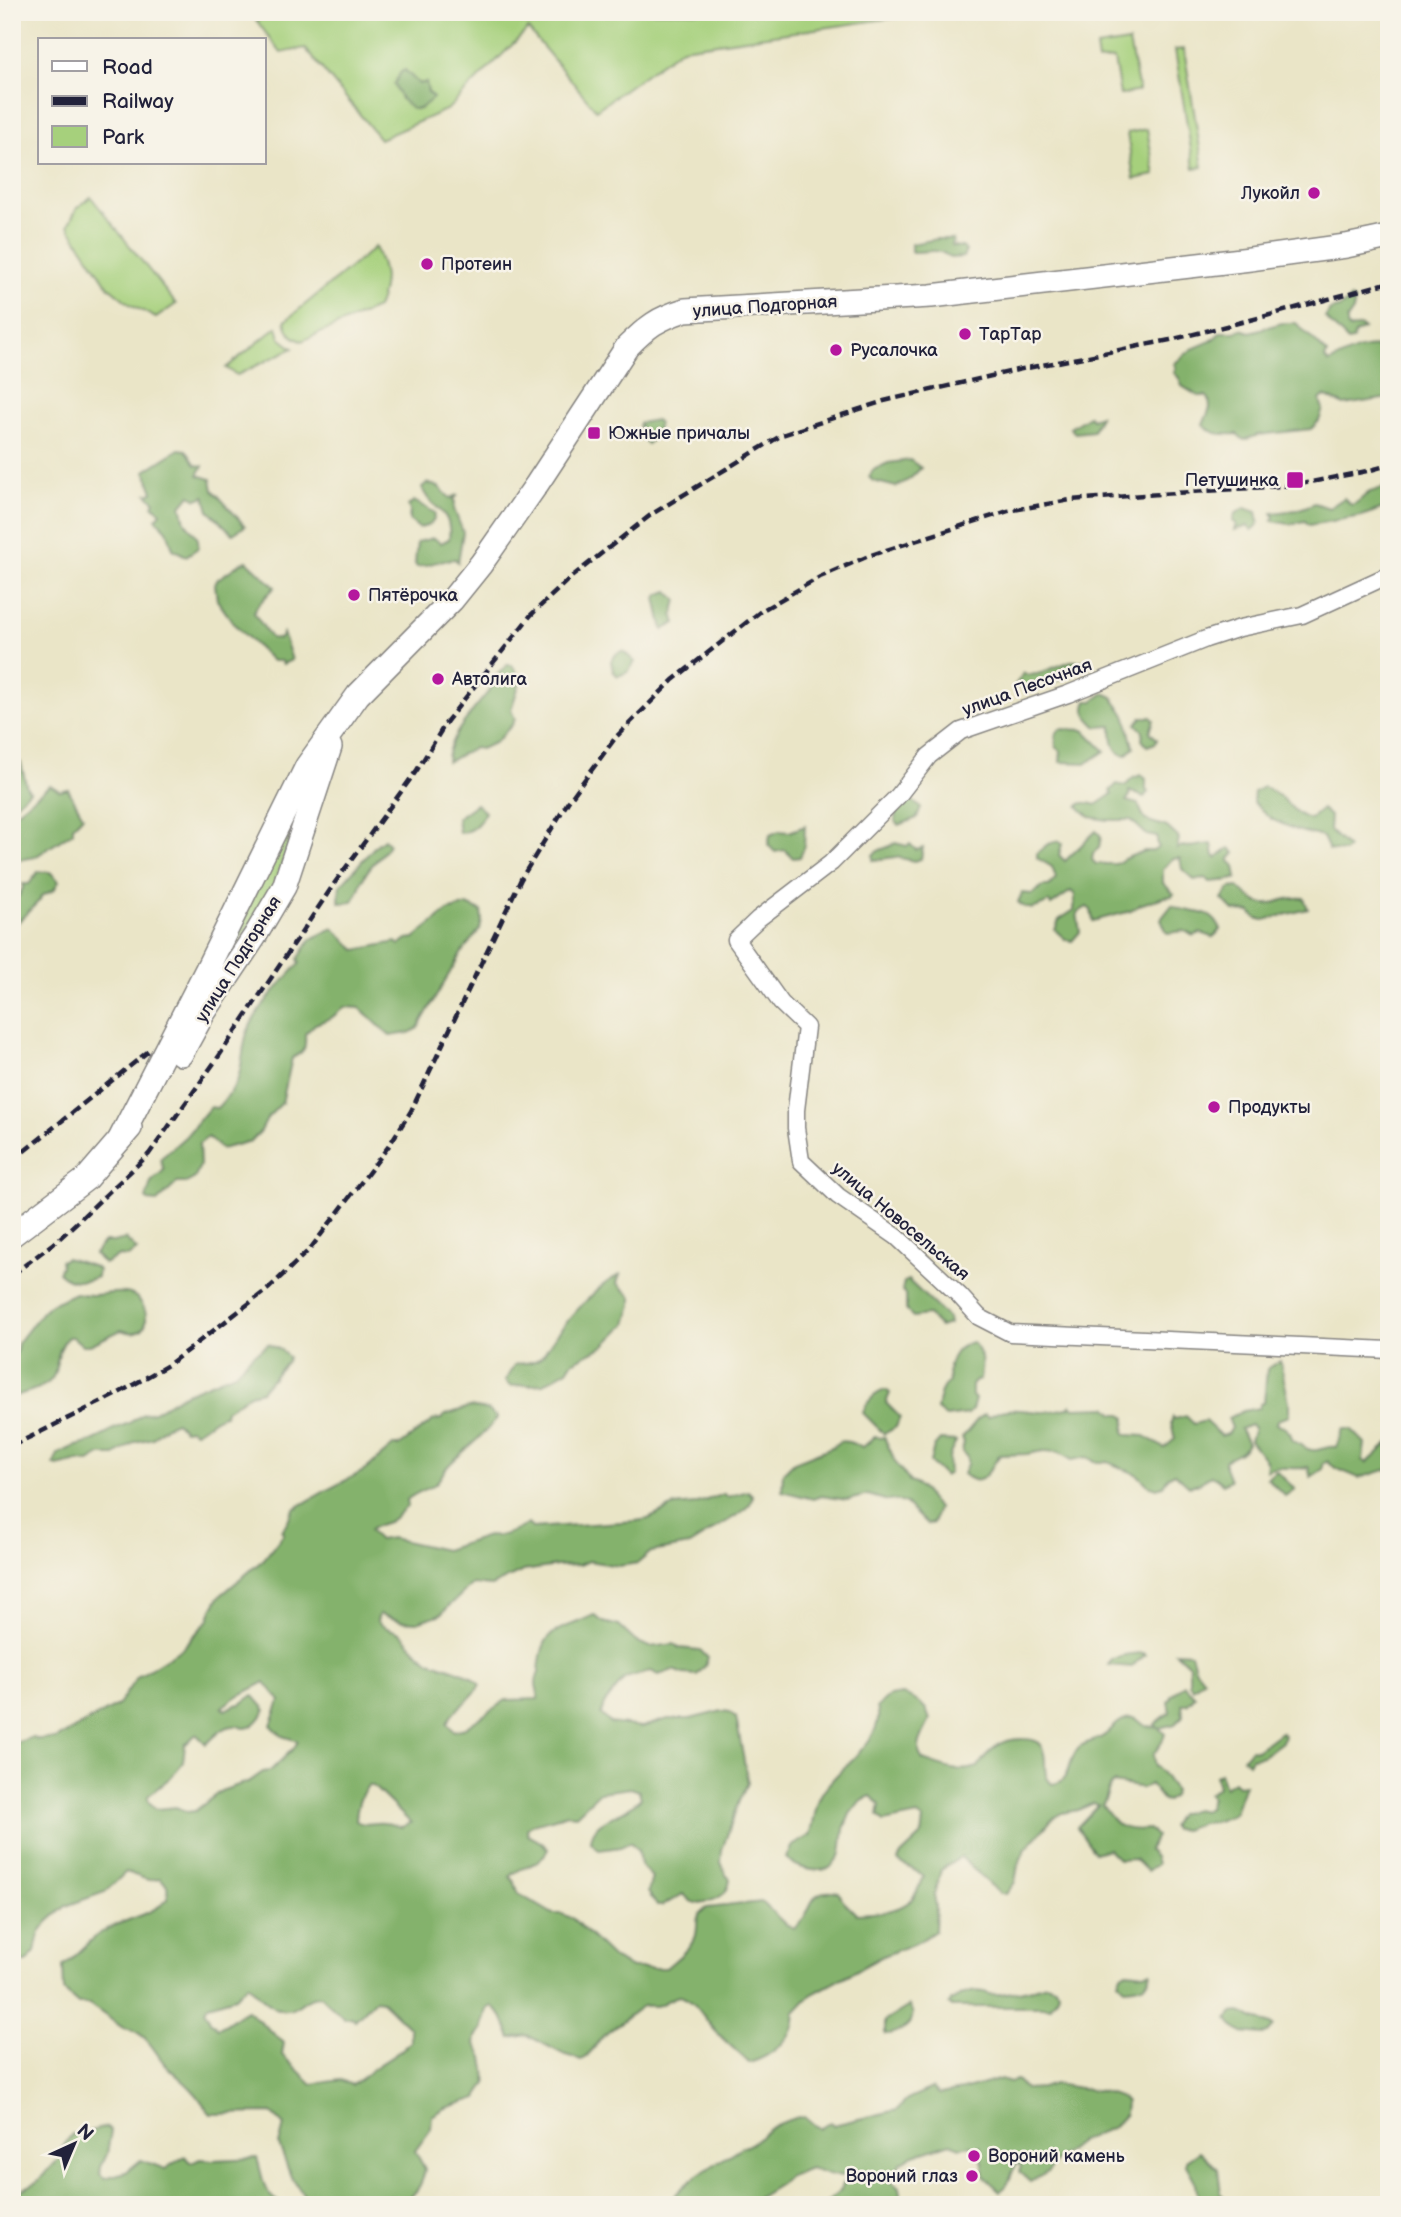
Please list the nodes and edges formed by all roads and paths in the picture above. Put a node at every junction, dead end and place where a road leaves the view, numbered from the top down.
1 (1389, 237) edge
2 (1389, 575) edge
3 (338, 724) junction
4 (781, 1003) joint
5 (120, 1139) junction
6 (12, 1235) edge
7 (1389, 1350) edge

1 - 3 main road, улица Подгорная
2 - 4 street, улица Песочная
3 - 5 main road, улица Подгорная
3 - 5 main road, улица Подгорная
4 - 7 street, улица Новосельская
5 - 6 main road, улица Подгорная

